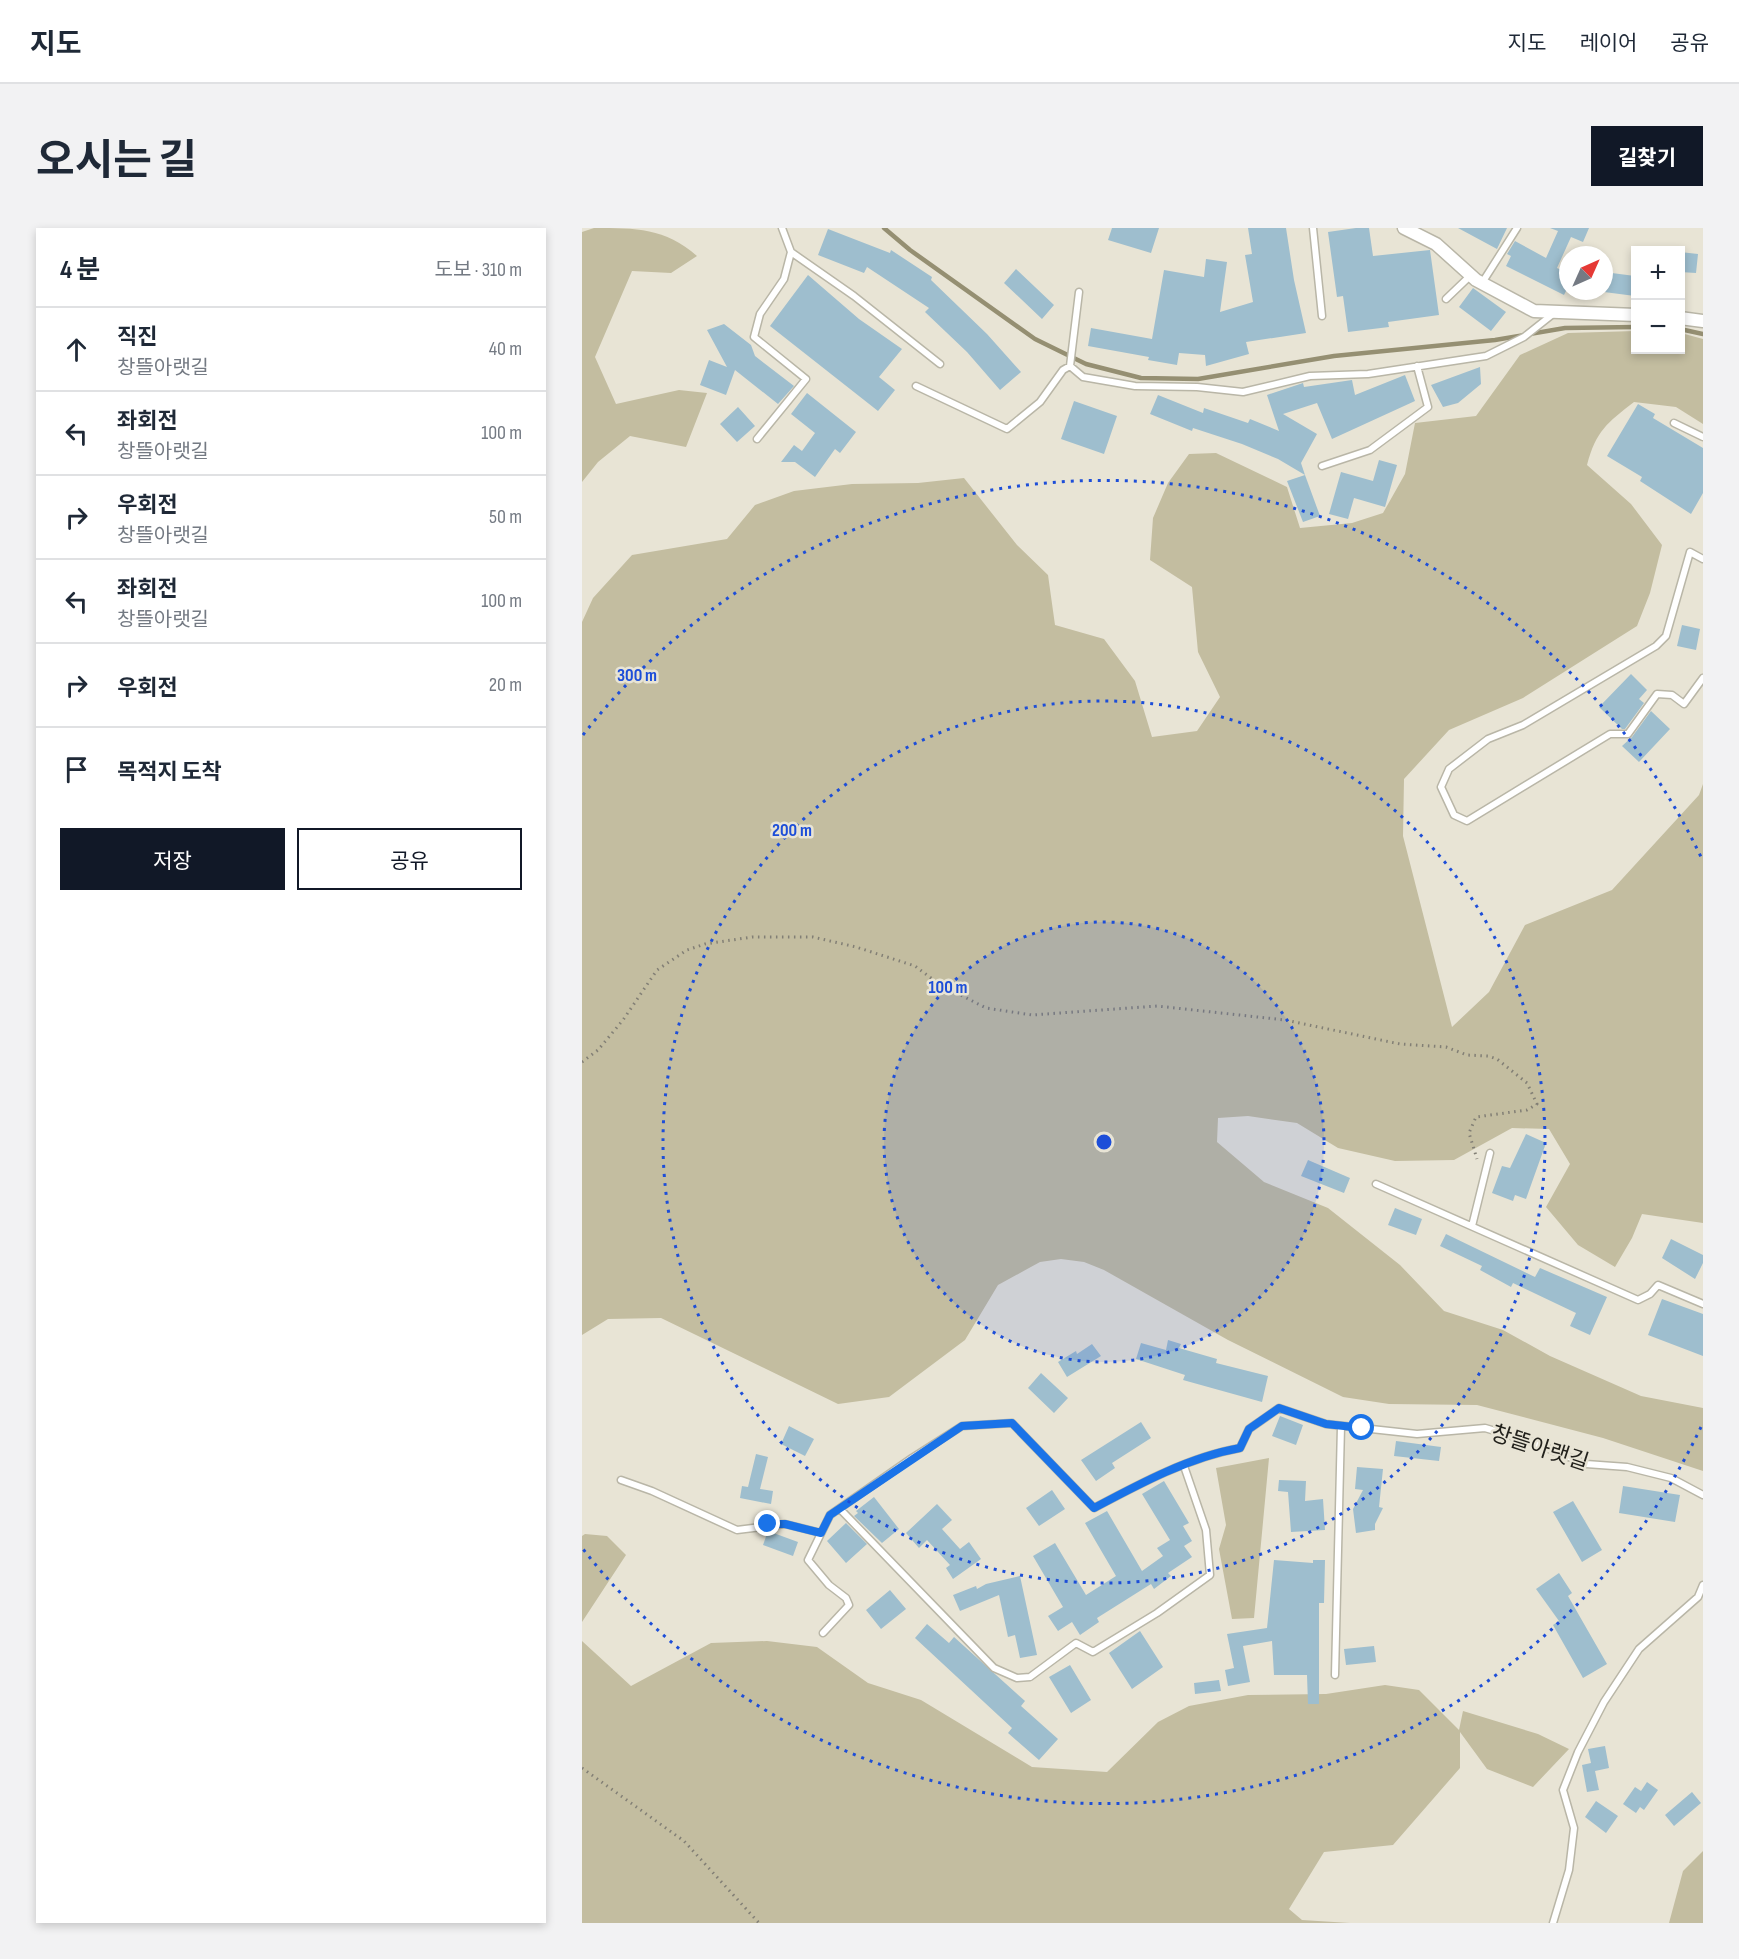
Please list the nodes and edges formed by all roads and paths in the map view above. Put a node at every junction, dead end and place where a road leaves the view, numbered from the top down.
1 (782, 228) edge
2 (1313, 228) edge
3 (1404, 228) edge
4 (1517, 228) edge
5 (791, 252) junction
6 (1471, 275) junction
7 (1482, 283) junction
8 (1079, 292) dead end
9 (1446, 299) dead end
10 (1556, 311) junction
11 (1631, 315) edge
12 (1322, 316) dead end
13 (1685, 319) edge
14 (1703, 321) edge
15 (940, 364) dead end
16 (1070, 365) junction
17 (1416, 366) junction
18 (916, 386) dead end
19 (1674, 423) dead end
20 (1703, 437) edge
21 (757, 440) dead end
22 (1322, 466) dead end
23 (1703, 559) edge
24 (1703, 678) edge
25 (582, 1062) edge
26 (1490, 1153) dead end
27 (1484, 1178) junction
28 (1376, 1184) dead end
29 (1472, 1226) junction
30 (1703, 1304) edge
31 (1341, 1426) junction
32 (1184, 1466) junction
33 (621, 1480) dead end
34 (1703, 1495) edge
35 (840, 1509) junction
36 (821, 1533) junction
37 (1703, 1585) edge
38 (823, 1633) dead end
39 (1335, 1676) dead end
40 (582, 1768) edge
41 (759, 1923) edge
42 (1552, 1923) edge

1 - 5 lane
2 - 12 lane
3 - 6 street
4 - 7 lane
5 - 15 lane
5 - 21 lane
6 - 7 street
6 - 9 lane
7 - 10 street
8 - 16 lane
10 - 11 street
10 - 17 lane
13 - 14 street
16 - 17 lane
16 - 18 lane
17 - 22 lane
19 - 20 lane
23 - 24 lane
25 - 27 path
26 - 27 lane
27 - 29 lane
28 - 29 lane
29 - 30 lane
31 - 32 lane, 창뜰아랫길
31 - 34 lane, 창뜰아랫길
31 - 39 lane
32 - 35 lane, 창뜰아랫길
32 - 35 lane
33 - 36 lane
35 - 36 lane, 창뜰아랫길
36 - 38 lane, 창뜰아랫길
37 - 42 lane
40 - 41 path

